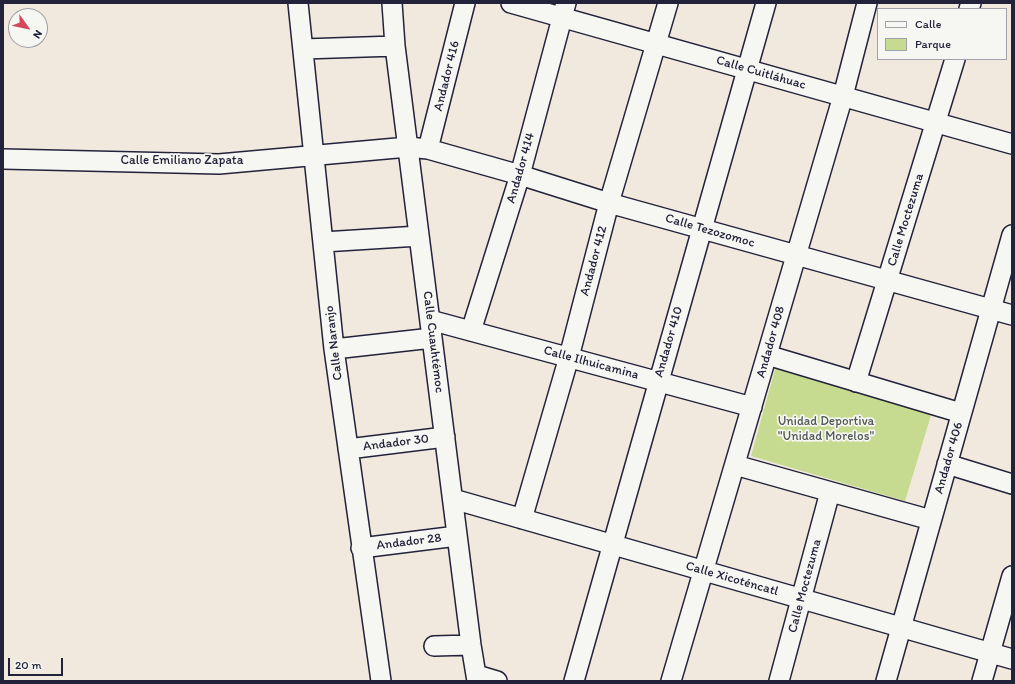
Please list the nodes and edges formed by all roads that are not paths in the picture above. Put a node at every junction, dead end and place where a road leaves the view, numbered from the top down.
1 (298, 3) edge
2 (392, 3) edge
3 (465, 3) edge
4 (511, 3) edge
5 (668, 3) edge
6 (766, 3) edge
7 (867, 3) edge
8 (564, 10) edge
9 (656, 43) junction
10 (395, 46) junction
11 (302, 49) junction
12 (955, 60) edge
13 (748, 70) junction
14 (843, 96) junction
15 (936, 123) junction
16 (1012, 144) edge
17 (408, 147) junction
18 (428, 149) junction
19 (314, 156) junction
20 (3, 159) edge
21 (520, 175) junction
22 (609, 203) junction
23 (702, 229) junction
24 (1012, 235) edge
25 (419, 236) junction
26 (323, 242) junction
27 (796, 255) junction
28 (888, 281) junction
29 (991, 309) junction
30 (1012, 315) edge
31 (431, 329) junction
32 (471, 331) junction
33 (334, 348) junction
34 (767, 355) junction
35 (568, 357) junction
36 (658, 381) junction
37 (856, 382) junction
38 (752, 407) junction
39 (961, 413) junction
40 (445, 437) junction
41 (348, 449) junction
42 (947, 464) junction
43 (735, 465) junction
44 (1012, 484) edge
45 (830, 492) junction
46 (453, 499) junction
47 (522, 519) junction
48 (931, 520) junction
49 (457, 536) junction
50 (612, 545) junction
51 (361, 548) junction
52 (704, 571) junction
53 (1012, 576) edge
54 (801, 599) junction
55 (901, 628) junction
56 (471, 645) junction
57 (434, 646) dead end
58 (990, 653) junction
59 (1012, 660) edge
60 (477, 678) edge
61 (381, 681) edge
62 (497, 681) edge
63 (574, 681) edge
64 (671, 681) edge
65 (779, 681) edge
66 (886, 681) edge
67 (982, 681) edge

1 - 11 street, Calle Naranjo
2 - 10 street, Calle Cuauhtémoc
3 - 18 street, Andador 416
4 - 8 street, Calle Cuitláhuac
5 - 9 street, Andador 412
6 - 13 street, Andador 410
7 - 14 street, Andador 408
8 - 9 street, Calle Cuitláhuac
8 - 21 street, Andador 414
9 - 13 street, Calle Cuitláhuac
9 - 22 street, Andador 412
10 - 11 street
10 - 17 street, Calle Cuauhtémoc
11 - 19 street, Calle Naranjo
12 - 15 street, Calle Moctezuma
13 - 14 street, Calle Cuitláhuac
13 - 23 street, Andador 410
14 - 15 street, Calle Cuitláhuac
14 - 27 street, Andador 408
15 - 16 street, Calle Cuitláhuac
15 - 28 street, Calle Moctezuma
17 - 18 street, Calle Tezozomoc
17 - 19 street, Calle Emiliano Zapata
17 - 25 street, Calle Cuauhtémoc
18 - 21 street, Calle Tezozomoc
19 - 20 street, Calle Emiliano Zapata
19 - 26 street, Calle Naranjo
21 - 22 street, Calle Tezozomoc
21 - 32 street, Andador 414
22 - 23 street, Calle Tezozomoc
22 - 35 street, Andador 412
23 - 27 street, Calle Tezozomoc
23 - 36 street, Andador 410
24 - 29 street, Andador 406
25 - 26 street
25 - 31 street, Calle Cuauhtémoc
26 - 33 street, Calle Naranjo
27 - 28 street, Calle Tezozomoc
27 - 34 street, Andador 408
28 - 29 street, Calle Tezozomoc
28 - 37 street, Calle Moctezuma
29 - 30 street, Calle Tezozomoc
29 - 39 street, Andador 406
31 - 32 street, Calle Ilhuicamina
31 - 33 street
31 - 40 street, Calle Cuauhtémoc
32 - 35 street, Calle Ilhuicamina
33 - 41 street, Calle Naranjo
34 - 37 street
34 - 38 street, Andador 408
35 - 36 street, Calle Ilhuicamina
35 - 47 street, Andador 412
36 - 38 street, Calle Ilhuicamina
36 - 50 street, Andador 410
37 - 39 street
38 - 43 street, Andador 408
39 - 42 street, Andador 406
40 - 41 street, Andador 30
40 - 46 street, Calle Cuauhtémoc
41 - 51 street, Calle Naranjo
42 - 44 street
42 - 48 street, Andador 406
43 - 45 street
43 - 52 street, Andador 408
45 - 48 street
45 - 54 street, Calle Moctezuma
46 - 47 street, Calle Xicoténcatl
46 - 49 street, Calle Cuauhtémoc
47 - 50 street, Calle Xicoténcatl
48 - 55 street, Andador 406
49 - 51 street, Andador 28
49 - 56 street, Calle Cuauhtémoc
50 - 52 street, Calle Xicoténcatl
50 - 63 street, Andador 410
51 - 61 street, Calle Naranjo
52 - 54 street, Calle Xicoténcatl
52 - 64 street, Andador 408
53 - 58 street
54 - 55 street, Calle Xicoténcatl
54 - 65 street, Calle Moctezuma
55 - 58 street, Calle Xicoténcatl
55 - 66 street, Andador 406
56 - 57 street
56 - 60 street, Calle Cuauhtémoc
58 - 59 street, Calle Xicoténcatl
58 - 67 street
60 - 62 street

